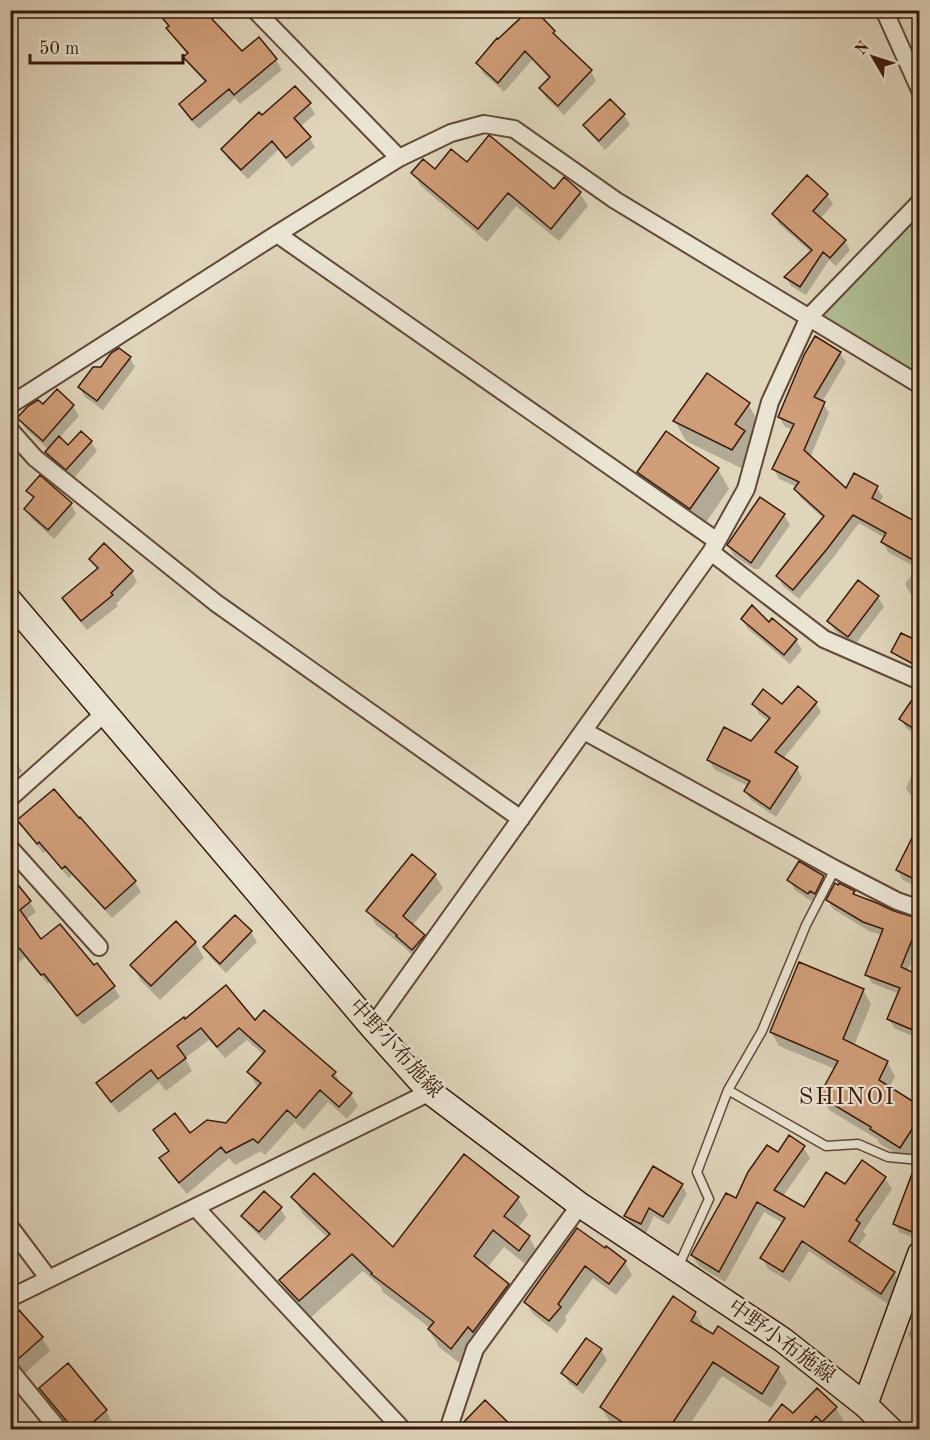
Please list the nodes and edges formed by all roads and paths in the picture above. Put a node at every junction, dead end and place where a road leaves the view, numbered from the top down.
1 (255, 10) edge
2 (884, 10) edge
3 (920, 90) edge
4 (399, 158) junction
5 (920, 202) edge
6 (277, 234) junction
7 (809, 317) junction
8 (920, 385) edge
9 (10, 405) edge
10 (10, 430) edge
11 (714, 546) junction
12 (10, 601) edge
13 (920, 681) edge
14 (106, 712) junction
15 (584, 731) junction
16 (10, 798) edge
17 (521, 819) junction
18 (10, 848) edge
19 (835, 869) junction
20 (920, 909) edge
21 (99, 947) dead end
22 (372, 1027) junction
23 (728, 1090) junction
24 (430, 1092) junction
25 (920, 1160) edge
26 (580, 1204) junction
27 (196, 1208) junction
28 (10, 1227) edge
29 (920, 1254) edge
30 (677, 1269) junction
31 (50, 1279) junction
32 (10, 1298) edge
33 (10, 1370) edge
34 (877, 1421) edge
35 (59, 1430) edge
36 (403, 1430) edge
37 (447, 1430) edge

1 - 4 street
2 - 3 street
4 - 6 street
4 - 7 street
5 - 7 street
6 - 9 street
6 - 11 street
7 - 8 street
7 - 11 street
10 - 17 street
11 - 13 street
11 - 15 street
12 - 14 main road, 中野小布施線
14 - 16 street
14 - 22 main road, 中野小布施線
15 - 17 street
15 - 19 street
17 - 22 street
18 - 21 street
19 - 20 street
19 - 23 lane
22 - 24 main road, 中野小布施線
23 - 25 lane
23 - 30 lane
24 - 26 main road, 中野小布施線
24 - 27 street
26 - 30 main road, 中野小布施線
26 - 37 street
27 - 31 street
27 - 36 street
28 - 31 street
29 - 34 main road
30 - 34 main road, 中野小布施線
31 - 32 street
33 - 35 street

